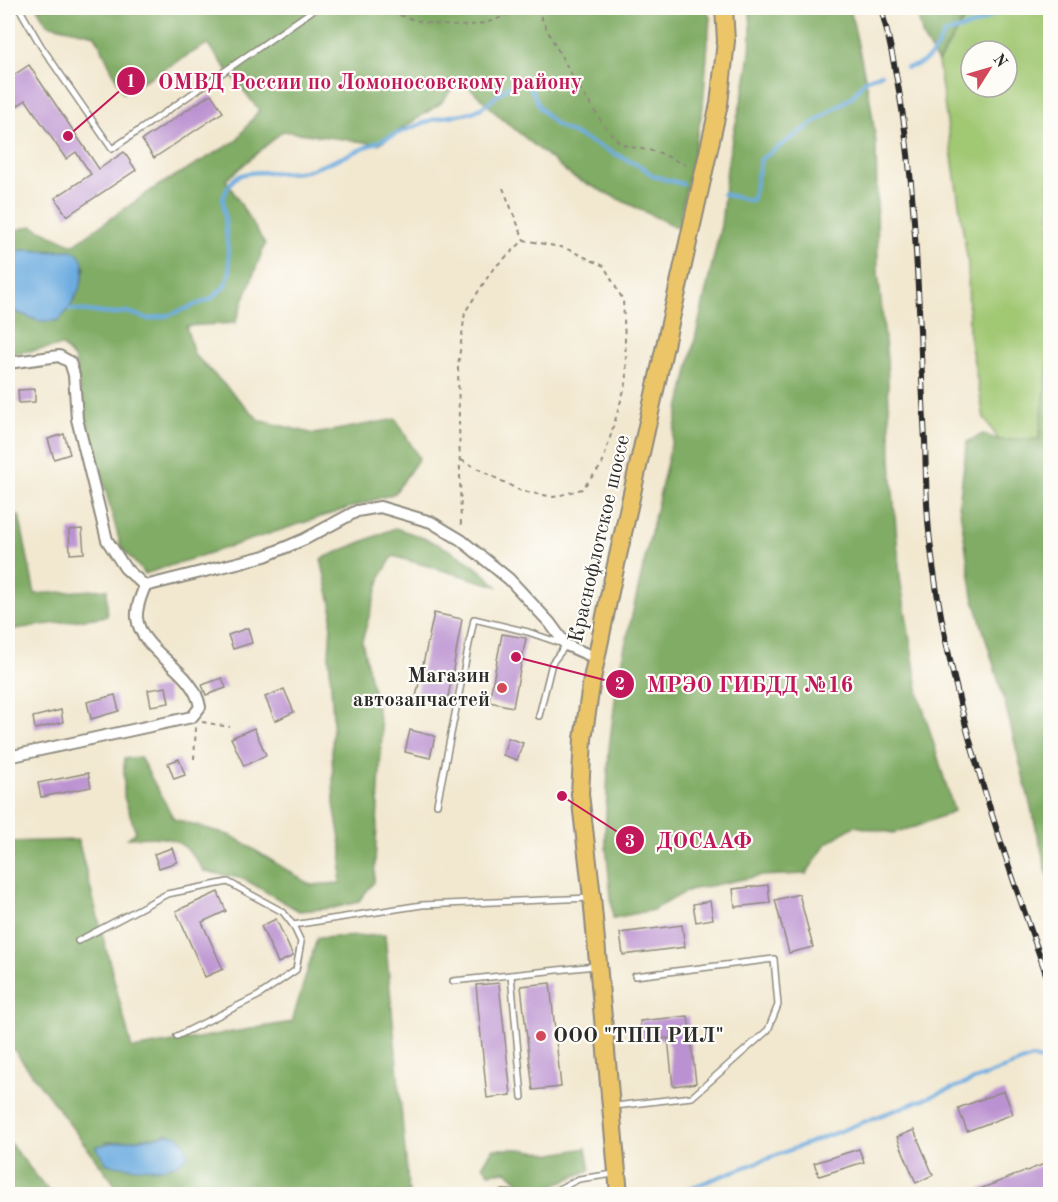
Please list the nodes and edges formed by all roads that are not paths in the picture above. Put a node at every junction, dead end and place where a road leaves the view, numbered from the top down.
1 (19, 8) edge
2 (316, 8) edge
3 (724, 8) edge
4 (8, 363) edge
5 (145, 586) junction
6 (566, 645) junction
7 (596, 658) junction
8 (538, 716) dead end
9 (8, 757) edge
10 (437, 804) dead end
11 (592, 897) junction
12 (293, 925) junction
13 (78, 940) dead end
14 (597, 966) junction
15 (511, 975) junction
16 (635, 976) dead end
17 (453, 981) dead end
18 (177, 1036) dead end
19 (522, 1097) dead end
20 (610, 1106) junction
21 (616, 1174) junction
22 (503, 1193) edge
23 (521, 1194) edge
24 (548, 1194) edge
25 (619, 1194) edge

1 - 2 lane
3 - 7 main road, Краснофлотское шоссе
4 - 5 street
5 - 6 street
5 - 9 street
6 - 7 street
6 - 8 lane
6 - 10 lane
7 - 11 main road, Краснофлотское шоссе
11 - 12 lane
11 - 14 main road, Краснофлотское шоссе
12 - 13 lane
12 - 18 lane
14 - 15 lane
14 - 20 main road, Краснофлотское шоссе
15 - 17 lane
15 - 19 lane
16 - 20 lane
20 - 21 main road, Краснофлотское шоссе
21 - 24 lane
21 - 25 main road, Краснофлотское шоссе
22 - 23 lane

